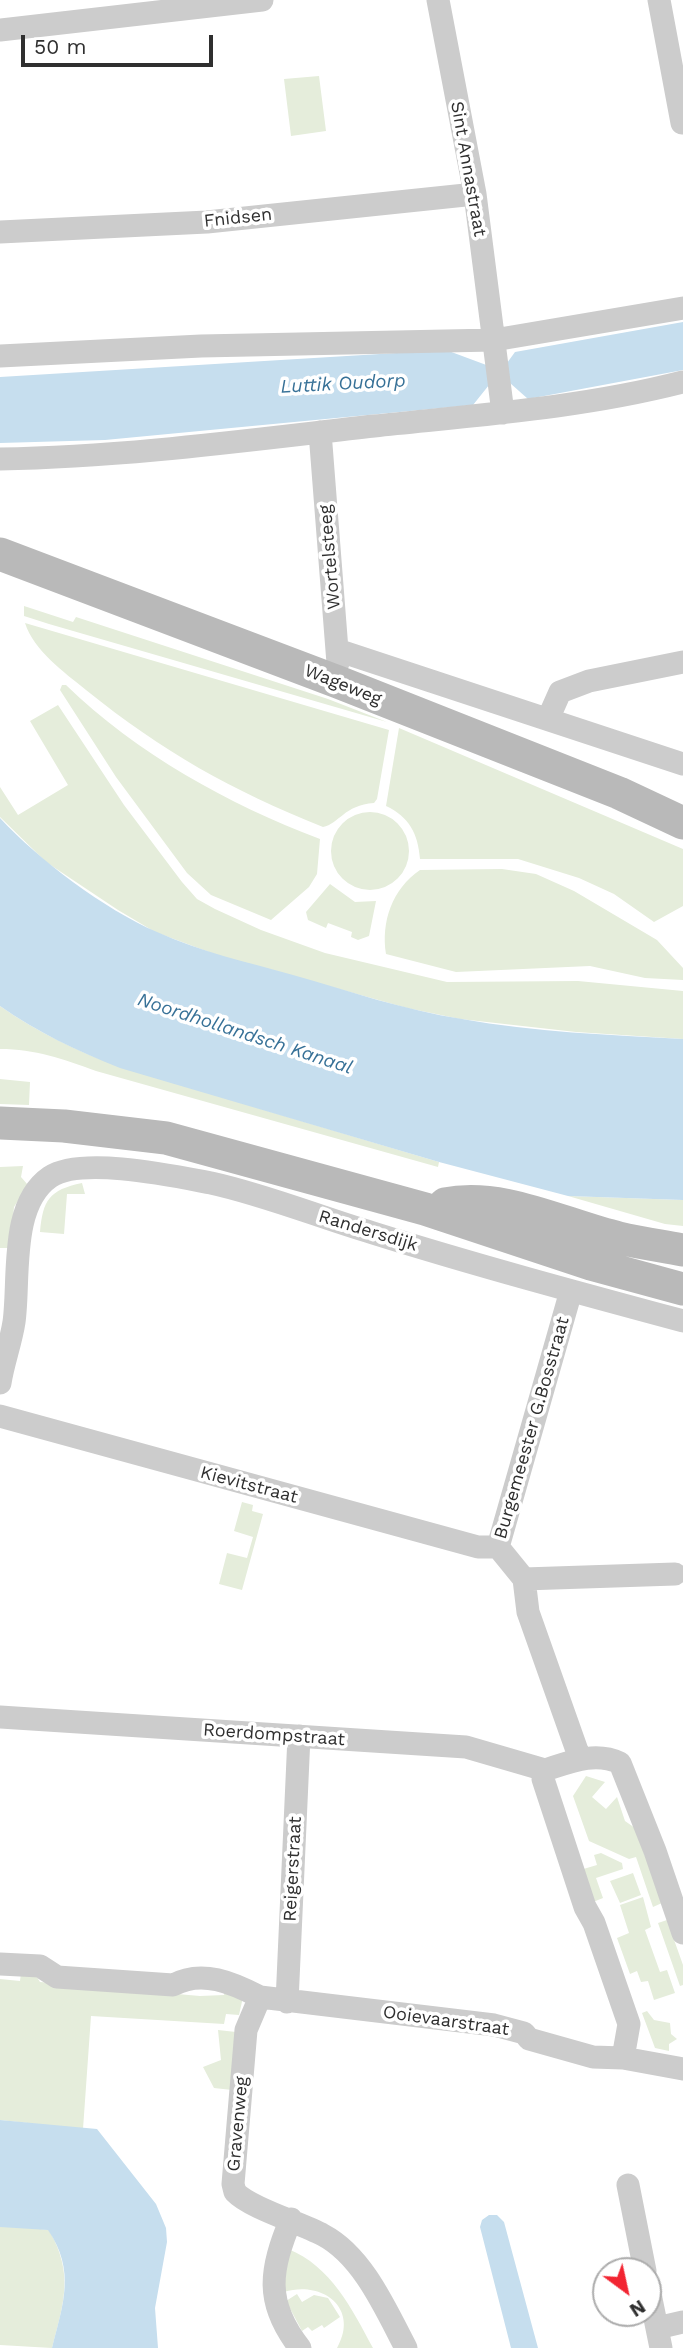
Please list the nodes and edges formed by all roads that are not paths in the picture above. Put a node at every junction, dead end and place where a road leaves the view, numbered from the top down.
1 (262, 0) edge
2 (438, 0) edge
3 (659, 0) edge
4 (0, 30) edge
5 (682, 123) edge
6 (475, 194) junction
7 (0, 232) edge
8 (683, 308) edge
9 (495, 351) junction
10 (0, 356) edge
11 (683, 382) edge
12 (503, 413) junction
13 (320, 432) junction
14 (0, 459) edge
15 (0, 554) edge
16 (683, 663) edge
17 (338, 666) junction
18 (548, 719) junction
19 (683, 764) edge
20 (683, 822) edge
21 (0, 1123) edge
22 (425, 1209) junction
23 (683, 1250) edge
24 (683, 1289) edge
25 (571, 1291) junction
26 (683, 1321) edge
27 (0, 1383) edge
28 (0, 1416) edge
29 (498, 1547) junction
30 (675, 1574) dead end
31 (524, 1579) junction
32 (0, 1717) edge
33 (299, 1736) junction
34 (580, 1759) junction
35 (545, 1770) junction
36 (683, 1933) edge
37 (0, 1964) edge
38 (260, 1997) junction
39 (287, 2002) junction
40 (623, 2058) junction
41 (683, 2069) edge
42 (628, 2185) dead end
43 (291, 2219) junction
44 (642, 2257) edge
45 (683, 2322) edge
46 (659, 2338) edge
47 (300, 2348) edge
48 (405, 2348) edge

1 - 4 street
2 - 6 street, Sint Annastraat
3 - 5 street
6 - 7 street, Fnidsen
6 - 9 street, Sint Annastraat
8 - 9 street
9 - 10 street
9 - 12 street, Sint Annastraat
11 - 12 street
12 - 13 street
13 - 14 street
13 - 17 street, Wortelsteeg
15 - 17 street, Wageweg
16 - 18 street
17 - 18 street, Wageweg
17 - 20 street, Wageweg
18 - 19 street, Wageweg
21 - 22 street, Randersdijk
22 - 23 street, Randersdijk
22 - 24 street, Randersdijk
25 - 26 street, Randersdijk
25 - 27 street, Randersdijk
25 - 29 street, Burgemeester G.Bosstraat
28 - 29 street, Kievitstraat
29 - 31 street, Burgemeester G.Bosstraat
30 - 31 street
31 - 34 street
32 - 33 street, Roerdompstraat
33 - 35 street, Roerdompstraat
33 - 39 street, Reigerstraat
34 - 35 street
34 - 36 street
35 - 40 street
37 - 38 street, Ooievaarstraat
38 - 39 street, Ooievaarstraat
38 - 43 street, Gravenweg
39 - 40 street, Ooievaarstraat
40 - 41 street, Ooievaarstraat
42 - 44 street
43 - 47 street
43 - 48 street, Gravenweg
45 - 46 street

